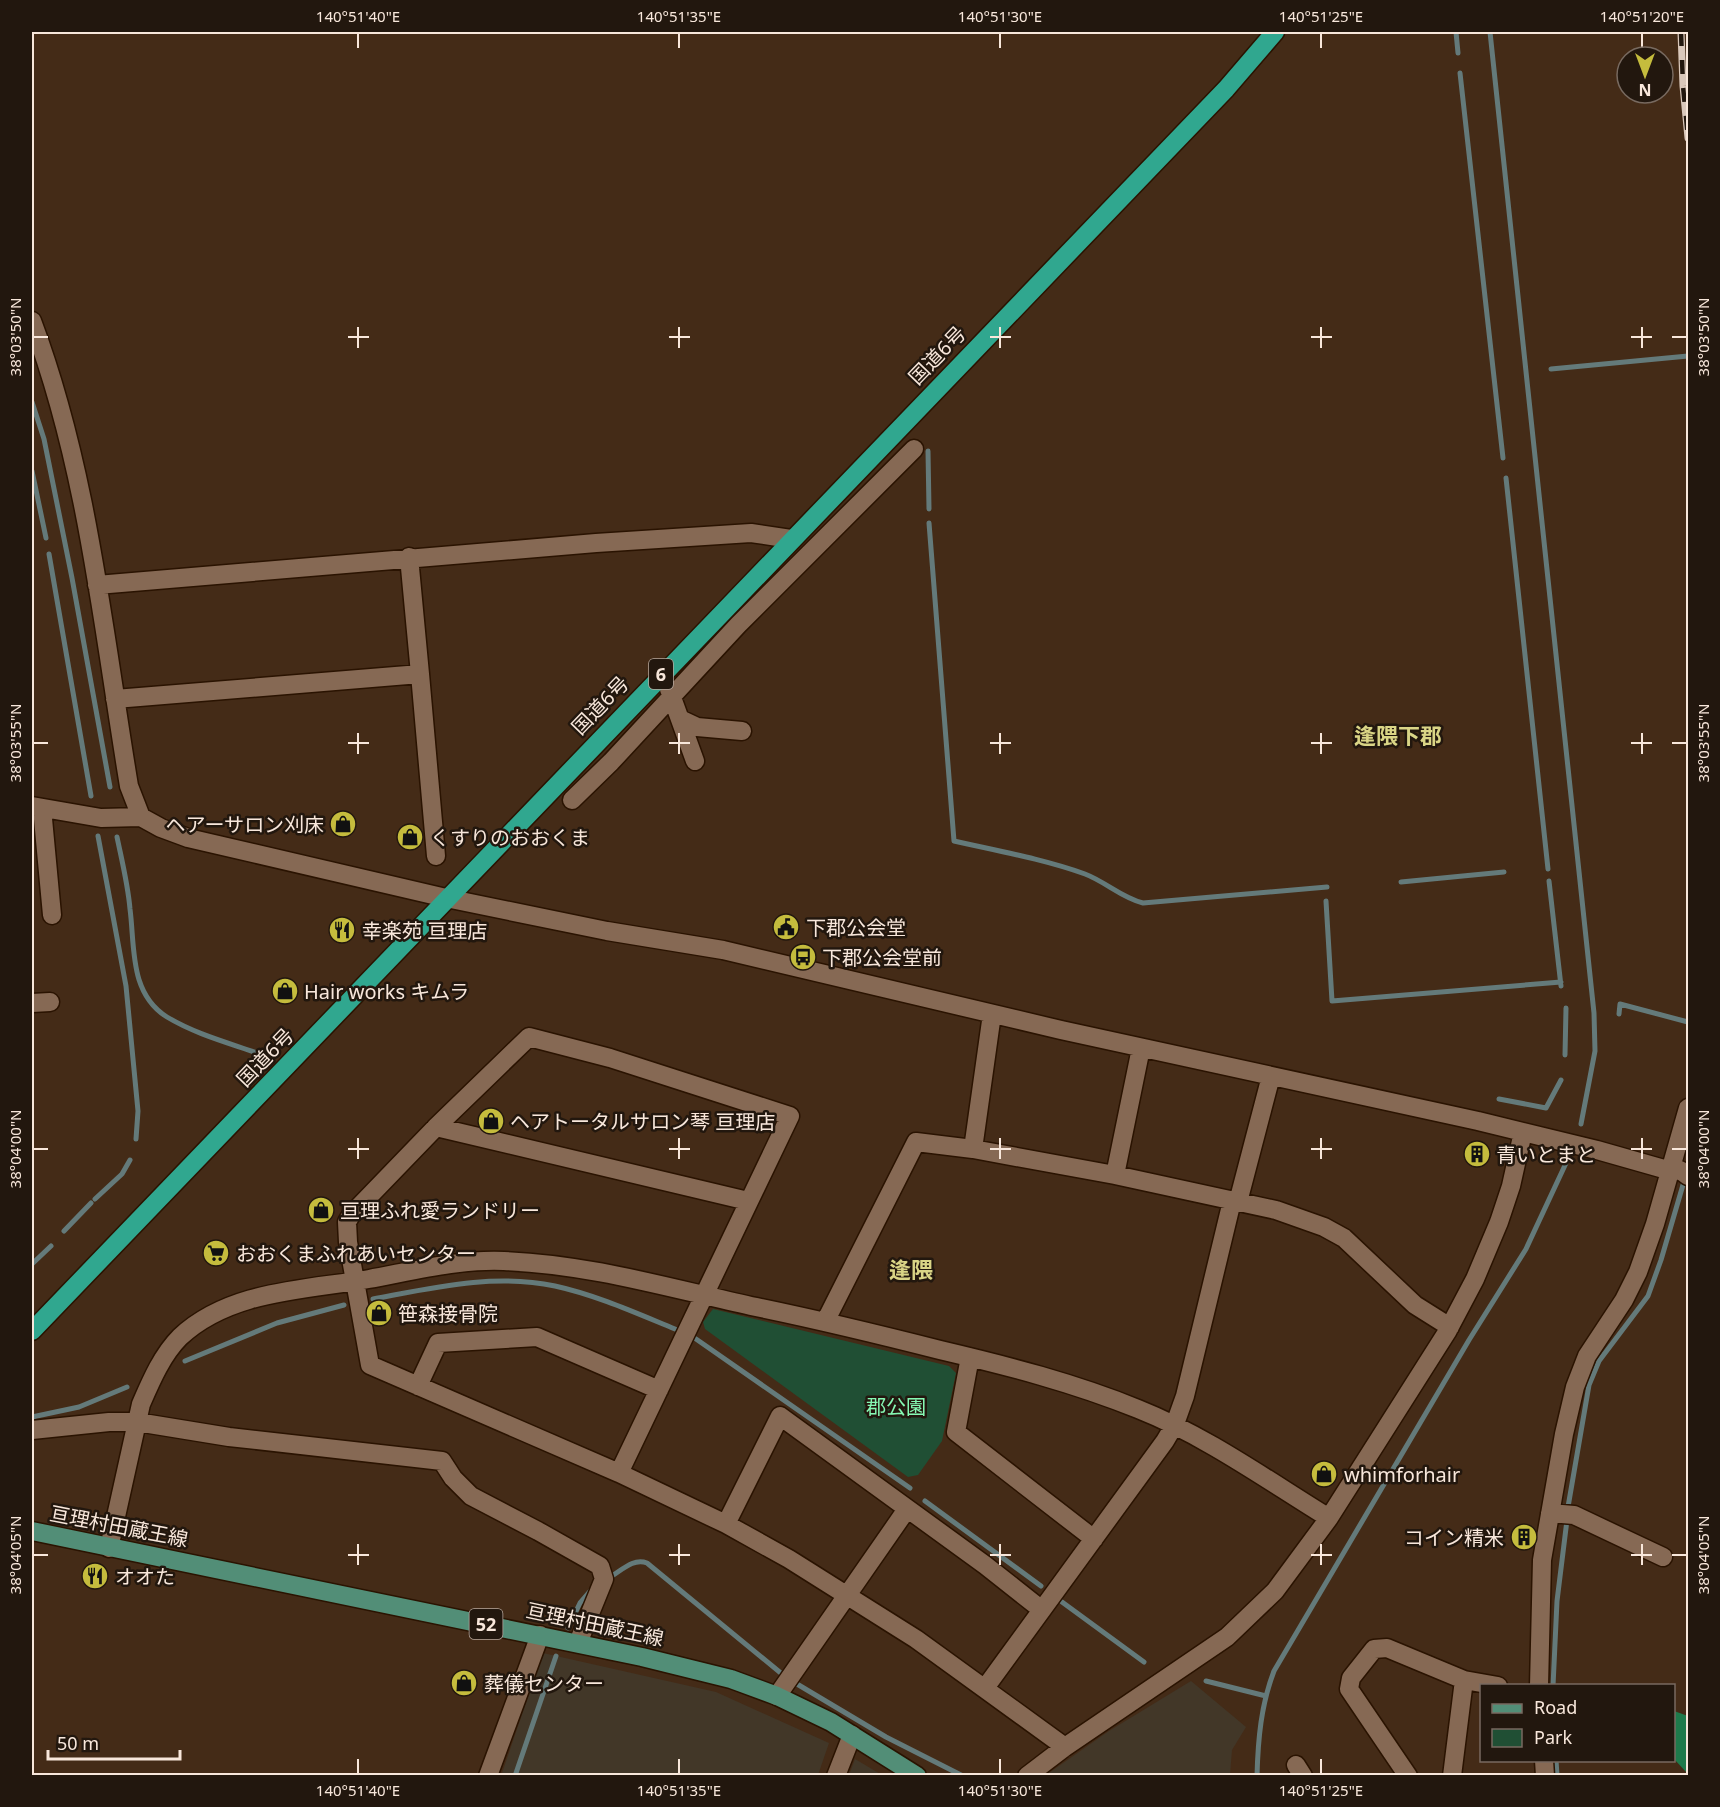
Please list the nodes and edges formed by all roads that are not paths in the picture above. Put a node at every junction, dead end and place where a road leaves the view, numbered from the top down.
1 (1275, 32) edge
2 (32, 321) edge
3 (914, 449) dead end
4 (791, 539) junction
5 (409, 557) junction
6 (97, 585) junction
7 (663, 672) junction
8 (420, 674) junction
9 (672, 697) junction
10 (115, 699) junction
11 (680, 719) junction
12 (742, 731) dead end
13 (695, 761) dead end
14 (572, 800) dead end
15 (37, 807) edge
16 (141, 817) junction
17 (436, 856) dead end
18 (446, 898) junction
19 (52, 915) dead end
20 (50, 1002) dead end
21 (32, 1003) edge
22 (992, 1014) junction
23 (1141, 1048) junction
24 (1271, 1076) junction
25 (1689, 1108) edge
26 (436, 1127) junction
27 (1523, 1132) junction
28 (972, 1149) junction
29 (1115, 1175) junction
30 (1682, 1177) edge
31 (748, 1201) junction
32 (1235, 1201) junction
33 (356, 1281) junction
34 (705, 1296) junction
35 (825, 1322) junction
36 (1450, 1327) junction
37 (32, 1331) edge
38 (969, 1357) junction
39 (418, 1386) junction
40 (659, 1390) junction
41 (136, 1422) junction
42 (1175, 1424) junction
43 (32, 1430) edge
44 (619, 1473) junction
45 (907, 1509) junction
46 (1551, 1513) junction
47 (1329, 1518) junction
48 (726, 1524) junction
49 (32, 1531) edge
50 (1094, 1539) junction
51 (109, 1548) junction
52 (1663, 1557) dead end
53 (848, 1596) junction
54 (1042, 1610) junction
55 (540, 1635) junction
56 (578, 1643) junction
57 (1464, 1680) junction
58 (1487, 1684) edge
59 (1539, 1684) edge
60 (985, 1688) junction
61 (777, 1696) junction
62 (852, 1735) junction
63 (1065, 1747) junction
64 (488, 1776) edge
65 (836, 1776) edge
66 (917, 1776) edge
67 (1026, 1776) edge
68 (1408, 1776) edge
69 (1452, 1776) edge

1 - 4 highway, 国道6号 / 6
2 - 6 street
3 - 9 street
4 - 5 street
4 - 7 highway, 国道6号 / 6
5 - 6 street
5 - 8 street
6 - 10 street
7 - 9 street
7 - 18 highway, 国道6号 / 6
8 - 10 street
8 - 17 street
9 - 11 street
9 - 14 street
10 - 16 street
11 - 12 street
11 - 13 street
15 - 16 street
15 - 19 street
16 - 18 street
18 - 22 street
18 - 37 highway, 国道6号 / 6
20 - 21 street
22 - 23 street
22 - 28 street
23 - 24 street
23 - 29 street
24 - 27 street
24 - 32 street
25 - 30 street
26 - 31 street
26 - 31 street
26 - 33 street
27 - 30 street
27 - 36 street
28 - 29 street
28 - 35 street
29 - 32 street
30 - 46 street
31 - 34 street
32 - 36 street
32 - 42 street
33 - 34 street
33 - 39 street
33 - 41 street
34 - 35 street
34 - 40 street
35 - 38 street
36 - 47 street
38 - 42 street
38 - 50 street
39 - 40 street
39 - 44 street
40 - 44 street
41 - 43 street
41 - 51 street
41 - 56 street
42 - 47 street
42 - 50 street
44 - 48 street
45 - 48 street
45 - 53 street
45 - 54 street
46 - 52 street
46 - 59 street
47 - 63 street
48 - 53 street
49 - 51 main road, 亘理村田蔵王線 / 52
50 - 54 street
51 - 55 main road, 亘理村田蔵王線 / 52
53 - 60 street
53 - 61 street
54 - 60 street
55 - 56 main road, 亘理村田蔵王線 / 52
55 - 64 street
56 - 61 main road, 亘理村田蔵王線 / 52
57 - 58 street
57 - 68 street
57 - 69 street
60 - 63 street
61 - 62 main road, 亘理村田蔵王線 / 52
62 - 65 street
62 - 66 main road, 亘理村田蔵王線 / 52
63 - 67 street

